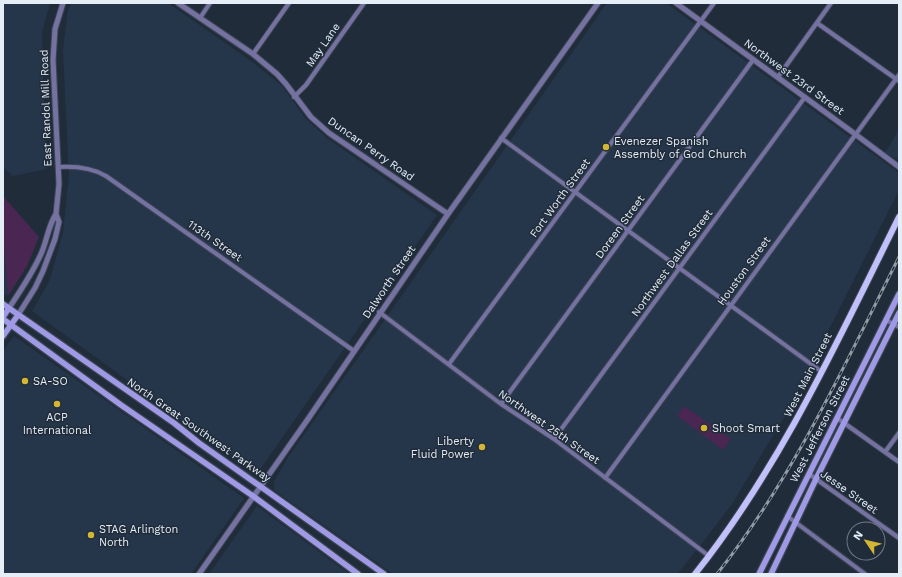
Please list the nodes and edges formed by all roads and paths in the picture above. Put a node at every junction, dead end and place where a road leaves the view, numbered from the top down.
1 (63, 3) edge
2 (178, 3) edge
3 (210, 3) edge
4 (289, 3) edge
5 (364, 3) edge
6 (598, 3) edge
7 (676, 3) edge
8 (714, 3) edge
9 (831, 3) edge
10 (200, 18) junction
11 (701, 21) junction
12 (817, 23) junction
13 (252, 54) junction
14 (753, 60) junction
15 (899, 75) edge
16 (778, 78) junction
17 (898, 80) edge
18 (294, 97) junction
19 (805, 97) junction
20 (855, 134) junction
21 (501, 138) junction
22 (58, 167) junction
23 (899, 167) edge
24 (575, 192) junction
25 (56, 214) junction
26 (448, 214) junction
27 (899, 217) edge
28 (628, 231) junction
29 (680, 268) junction
30 (899, 294) edge
31 (3, 304) edge
32 (731, 305) junction
33 (9, 308) junction
34 (379, 312) junction
35 (899, 313) edge
36 (18, 315) junction
37 (3, 318) edge
38 (886, 320) junction
39 (11, 325) junction
40 (896, 325) edge
41 (3, 336) edge
42 (354, 350) junction
43 (448, 364) junction
44 (822, 372) junction
45 (501, 404) junction
46 (837, 418) junction
47 (844, 423) junction
48 (899, 433) edge
49 (554, 439) junction
50 (885, 452) junction
51 (899, 462) edge
52 (809, 474) junction
53 (605, 478) junction
54 (816, 479) junction
55 (261, 486) junction
56 (253, 496) junction
57 (787, 516) junction
58 (796, 523) junction
59 (777, 536) junction
60 (899, 538) edge
61 (787, 542) junction
62 (709, 556) junction
63 (199, 574) edge
64 (358, 574) edge
65 (384, 574) edge
66 (695, 574) edge
67 (759, 574) edge
68 (771, 574) edge
69 (865, 574) edge

1 - 22 street, East Randol Mill Road
2 - 10 street, Duncan Perry Road
3 - 10 street
4 - 13 street
5 - 18 street, May Lane
6 - 21 street, Dalworth Street
7 - 11 street, Northwest 23rd Street
8 - 11 street, Fort Worth Street
9 - 12 street
10 - 13 street, Duncan Perry Road
11 - 14 street, Northwest 23rd Street
11 - 24 street, Fort Worth Street
12 - 16 street
12 - 17 street
13 - 18 street, Duncan Perry Road
14 - 16 street, Northwest 23rd Street
14 - 28 street, Doreen Street
15 - 17 street, Houston Street
16 - 19 street, Northwest 23rd Street
17 - 20 street, Houston Street
18 - 26 street, Duncan Perry Road
19 - 20 street, Northwest 23rd Street
19 - 29 street, Northwest Dallas Street
20 - 23 street, Northwest 23rd Street
20 - 32 street, Houston Street
21 - 24 street
21 - 26 street, Dalworth Street
22 - 25 street, East Randol Mill Road
22 - 42 street, 113th Street
24 - 28 street
24 - 43 street, Fort Worth Street
25 - 33 street, East Randol Mill Road
25 - 36 street, East Randol Mill Road
26 - 34 street, Dalworth Street
27 - 44 main road, West Main Street
28 - 29 street
28 - 45 street, Doreen Street
29 - 32 street
29 - 49 street, Northwest Dallas Street
30 - 38 main road, West Jefferson Street
31 - 33 main road, North Great Southwest Parkway
32 - 44 street
32 - 53 street, Houston Street
33 - 36 main road, North Great Southwest Parkway
33 - 37 main road, East Randol Mill Road
34 - 42 street, Dalworth Street
34 - 43 street, Northwest 25th Street
35 - 40 main road, West Jefferson Street
36 - 39 main road, East Randol Mill Road
36 - 55 main road, North Great Southwest Parkway
37 - 39 main road
38 - 40 street
38 - 46 main road, West Jefferson Street
39 - 41 main road, East Randol Mill Road
39 - 56 main road
40 - 47 main road, West Jefferson Street
42 - 55 street, Dalworth Street
43 - 45 street, Northwest 25th Street
44 - 62 main road, West Main Street
45 - 49 street, Northwest 25th Street
46 - 47 street
46 - 52 main road, West Jefferson Street
47 - 50 street
47 - 54 main road, West Jefferson Street
48 - 50 street
49 - 53 street, Northwest 25th Street
50 - 51 street
52 - 54 street, Jesse Street
52 - 57 main road, West Jefferson Street
53 - 62 street, Northwest 25th Street
54 - 58 main road, West Jefferson Street
54 - 60 street, Jesse Street
55 - 56 street, Dalworth Street
55 - 65 main road, North Great Southwest Parkway
56 - 63 street, Dalworth Street
56 - 64 main road
57 - 58 street
57 - 59 main road, West Jefferson Street
58 - 61 main road, West Jefferson Street
58 - 69 street
59 - 61 main road
59 - 67 main road, West Jefferson Street
61 - 68 main road, West Jefferson Street
62 - 66 main road, West Main Street

